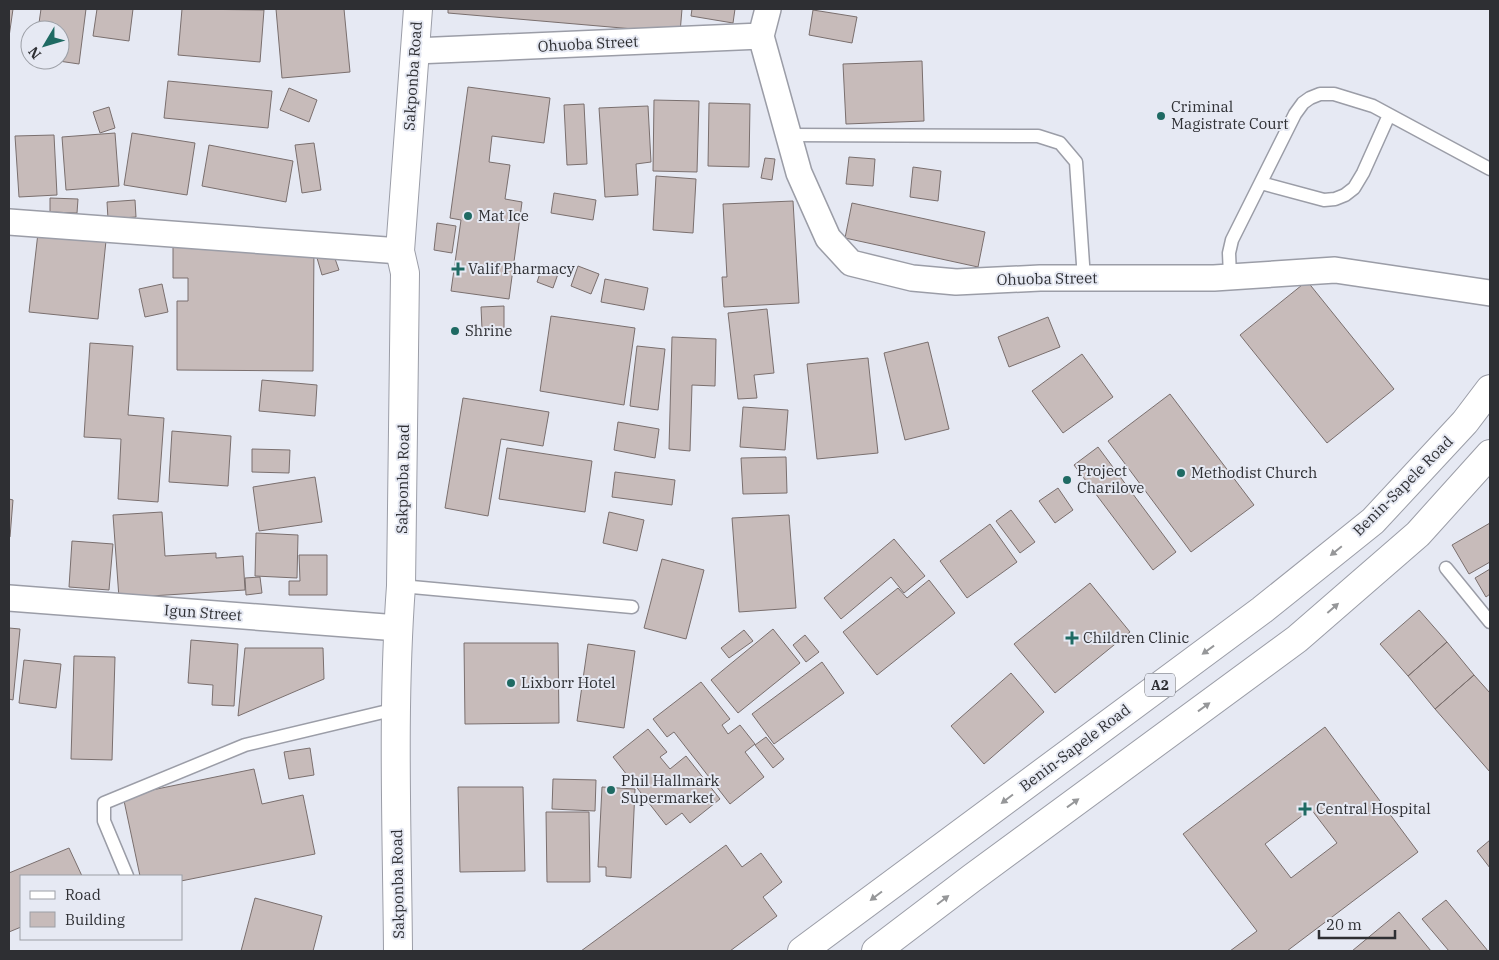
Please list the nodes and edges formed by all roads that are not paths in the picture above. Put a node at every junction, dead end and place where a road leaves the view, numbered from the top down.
1 (418, 9) edge
2 (768, 9) edge
3 (761, 36) junction
4 (415, 51) junction
5 (1389, 115) junction
6 (788, 135) junction
7 (1490, 169) edge
8 (1261, 183) junction
9 (9, 222) edge
10 (400, 252) junction
11 (1230, 276) junction
12 (1084, 279) junction
13 (1490, 293) edge
14 (1490, 390) edge
15 (1490, 454) edge
16 (1446, 568) dead end
17 (402, 586) junction
18 (9, 598) edge
19 (632, 607) dead end
20 (1490, 622) edge
21 (398, 628) junction
22 (396, 709) junction
23 (127, 875) edge
24 (398, 951) edge
25 (802, 951) edge
26 (876, 951) edge

1 - 4 main road, Sakponba Road
2 - 3 street, Ohuoba Street
3 - 4 street, Ohuoba Street
3 - 6 street, Ohuoba Street
4 - 10 main road, Sakponba Road
5 - 7 lane
5 - 8 lane
5 - 8 lane
6 - 12 street, Ohuoba Street
6 - 12 lane
8 - 11 lane
9 - 10 street
10 - 17 main road, Sakponba Road
11 - 12 street, Ohuoba Street
11 - 13 street, Ohuoba Street
14 -> 25 main road, Benin-Sapele Road / A2
26 -> 15 main road
16 - 20 lane
17 - 19 lane
17 - 21 main road, Sakponba Road
18 - 21 street, Igun Street
21 - 22 main road, Sakponba Road
22 - 23 lane
22 - 24 main road, Sakponba Road

